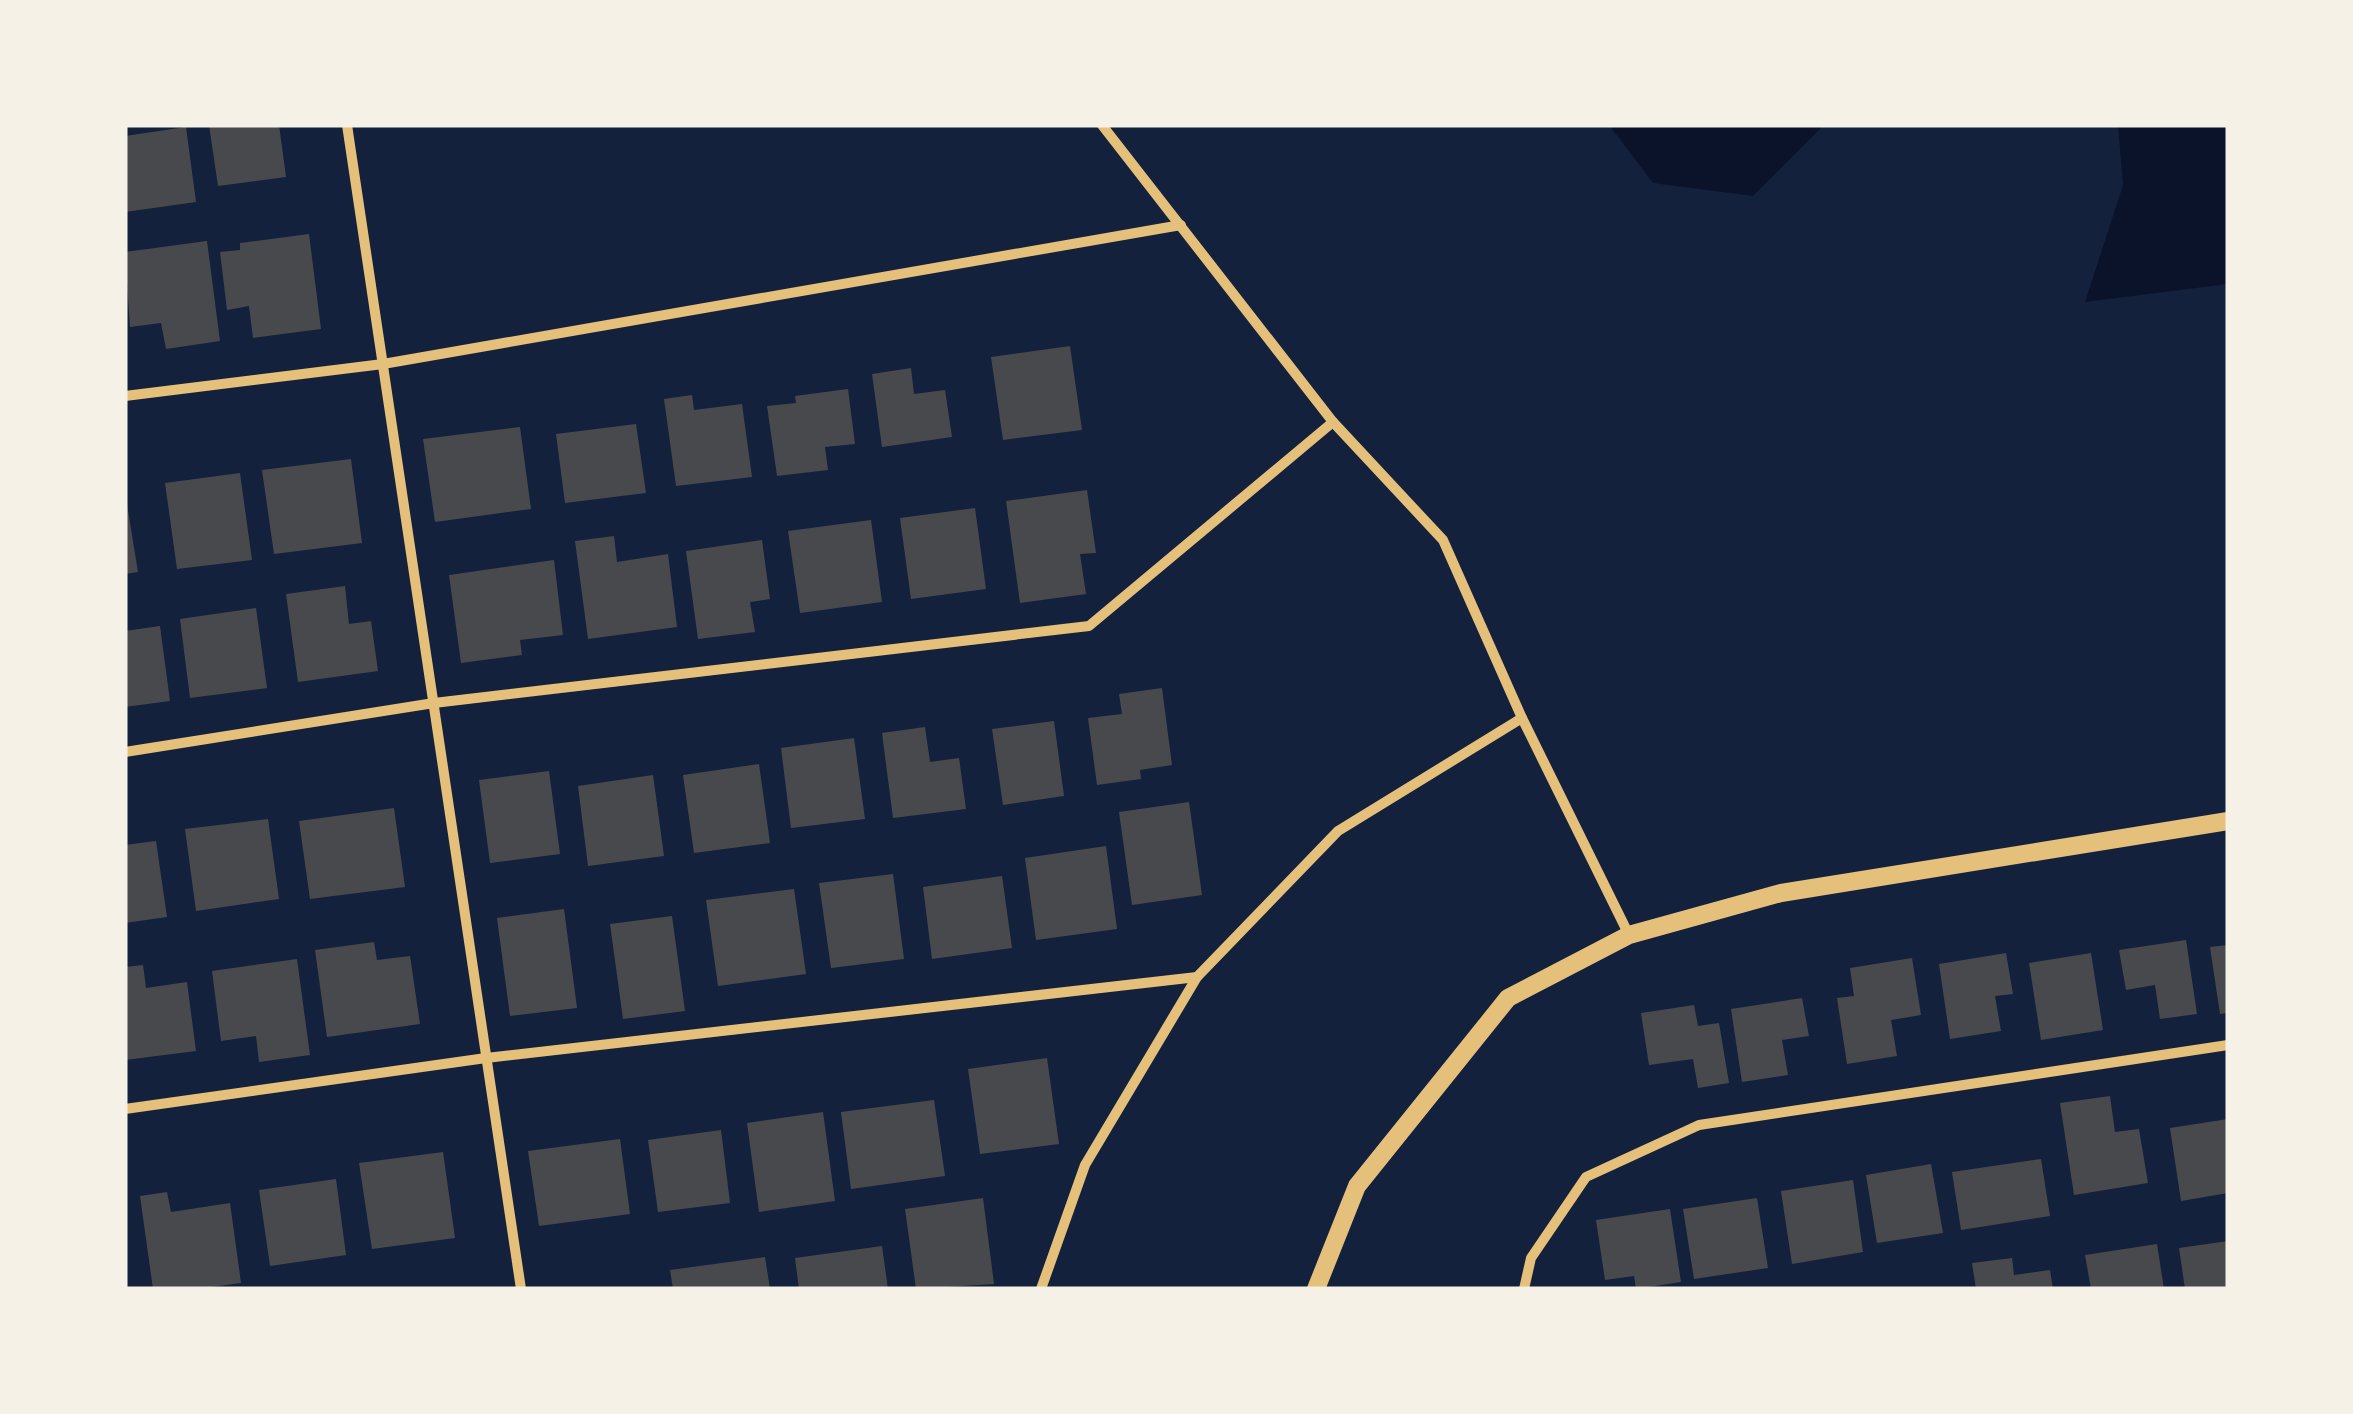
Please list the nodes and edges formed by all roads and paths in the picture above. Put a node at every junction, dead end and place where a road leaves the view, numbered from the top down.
1 (347, 125) edge
2 (1102, 125) edge
3 (1181, 225) junction
4 (383, 364) junction
5 (125, 396) edge
6 (1333, 422) junction
7 (434, 704) junction
8 (1522, 718) junction
9 (125, 752) edge
10 (2228, 821) edge
11 (1629, 935) junction
12 (1197, 977) junction
13 (2228, 1046) edge
14 (486, 1058) junction
15 (125, 1109) edge
16 (521, 1289) edge
17 (1041, 1289) edge
18 (1316, 1289) edge
19 (1524, 1289) edge

1 - 4 street
2 - 3 street
3 - 4 street
3 - 6 street
4 - 5 street
4 - 7 street
6 - 7 street
6 - 8 street
7 - 9 street
7 - 14 street
8 - 11 street
8 - 12 street
10 - 11 street
11 - 18 street
12 - 14 street
12 - 17 street
13 - 19 street
14 - 15 street
14 - 16 street

